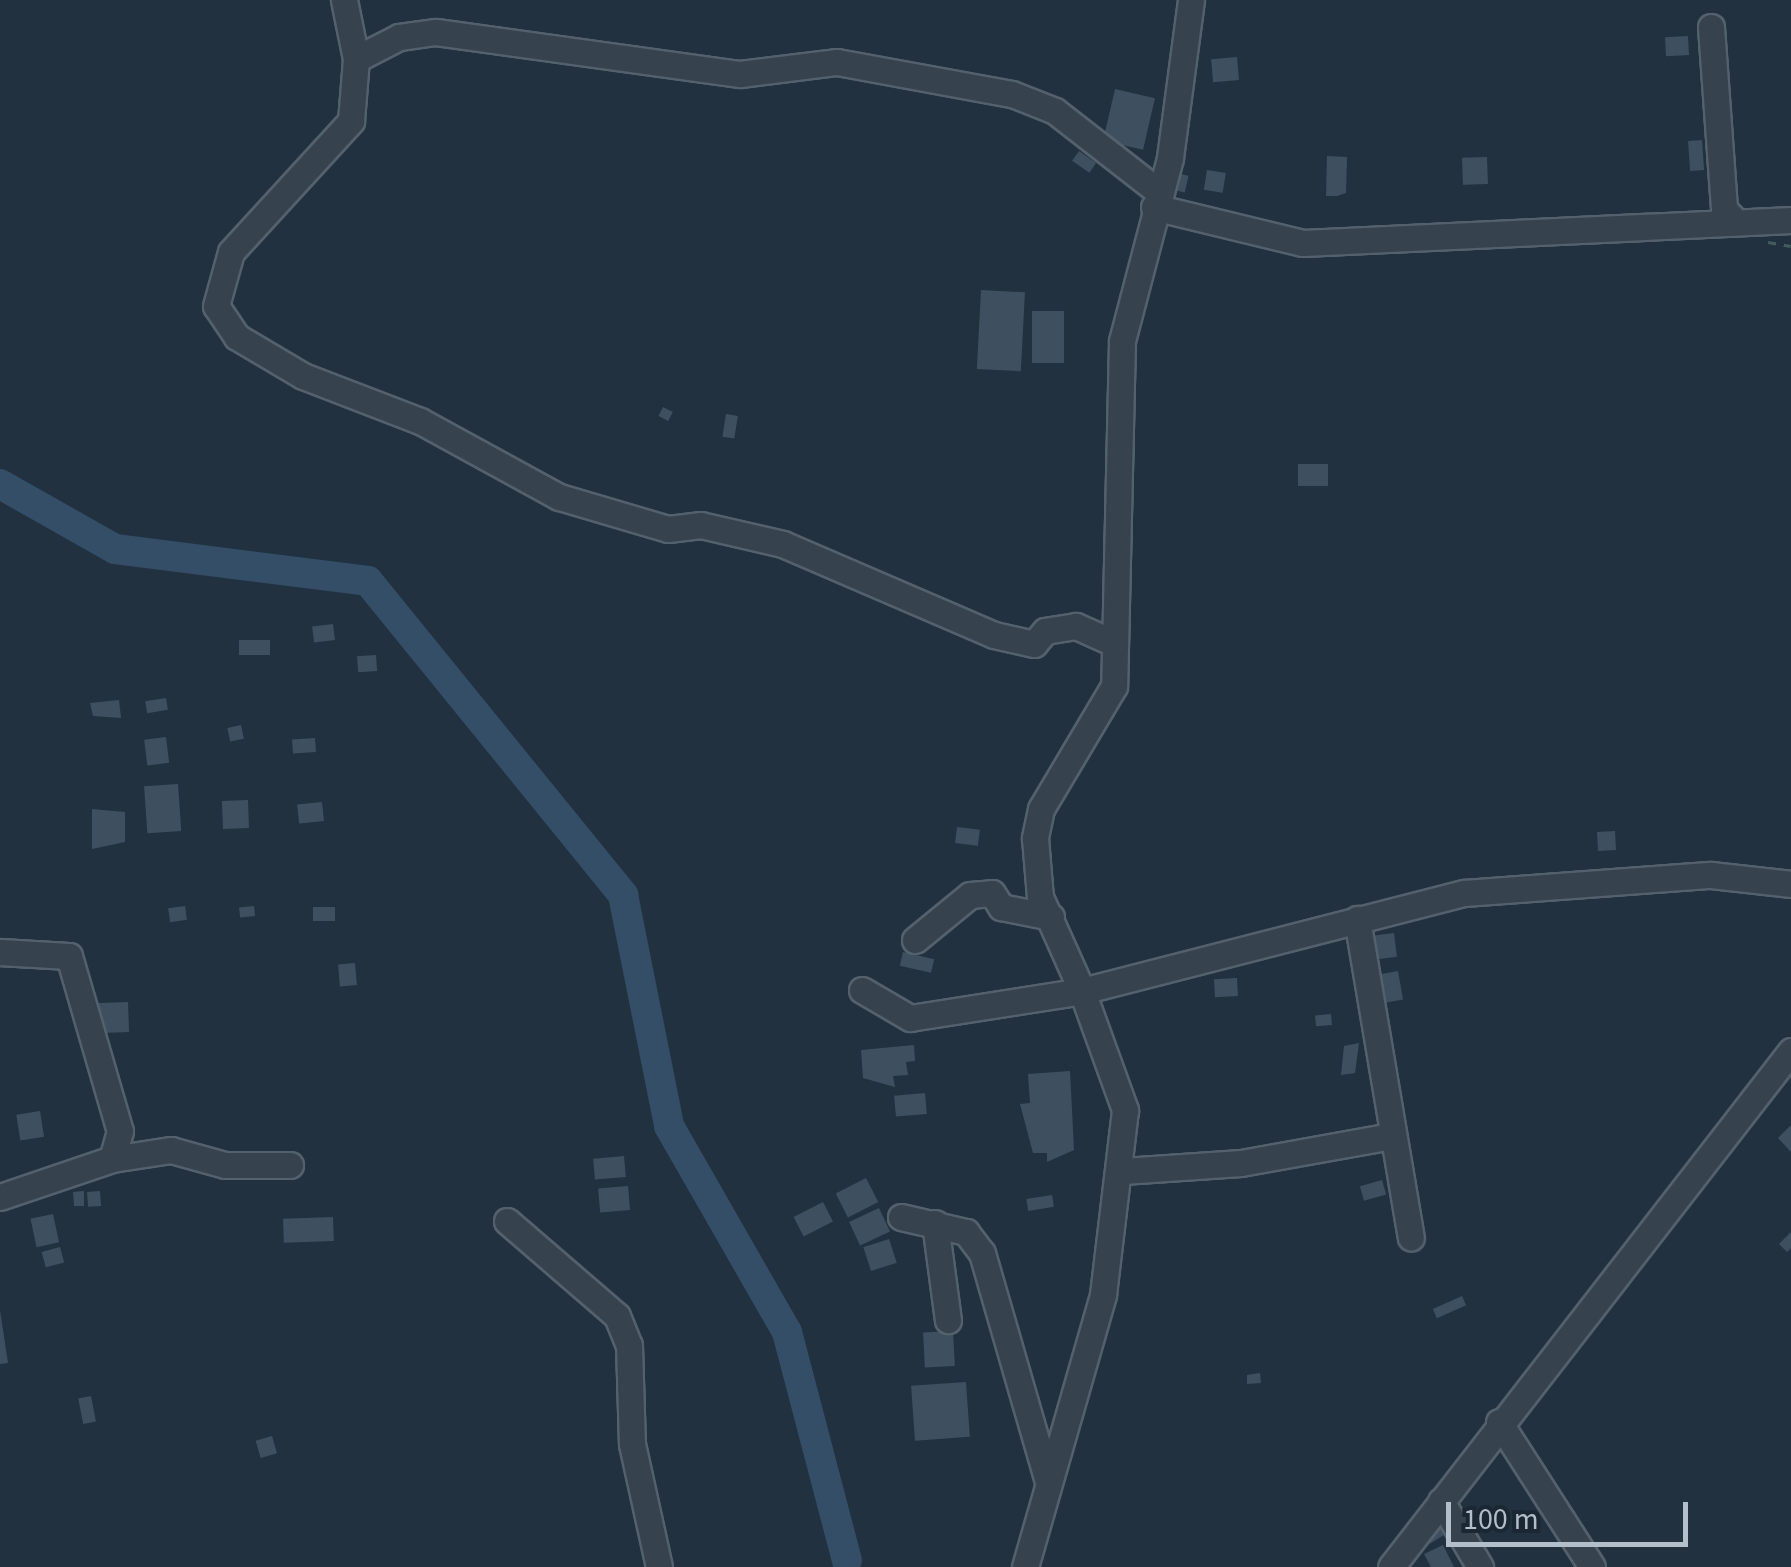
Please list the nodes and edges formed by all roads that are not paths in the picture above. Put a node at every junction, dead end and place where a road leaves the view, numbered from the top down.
1 (344, 0) edge
2 (1191, 0) edge
3 (1711, 26) dead end
4 (356, 59) junction
5 (1156, 199) junction
6 (1791, 220) edge
7 (1736, 222) junction
8 (1114, 643) junction
9 (1791, 884) edge
10 (1051, 917) junction
11 (1358, 919) junction
12 (914, 940) dead end
13 (0, 952) edge
14 (862, 990) dead end
15 (1082, 991) junction
16 (1791, 1051) edge
17 (1391, 1136) junction
18 (112, 1159) junction
19 (290, 1165) dead end
20 (1122, 1171) junction
21 (0, 1198) edge
22 (901, 1218) dead end
23 (506, 1221) dead end
24 (935, 1223) junction
25 (1412, 1236) dead end
26 (948, 1320) dead end
27 (1499, 1422) junction
28 (1049, 1487) junction
29 (1441, 1502) junction
30 (659, 1567) edge
31 (1025, 1567) edge
32 (1390, 1567) edge
33 (1480, 1567) edge
34 (1592, 1567) edge

1 - 4 street
2 - 5 street
3 - 7 street
4 - 5 street
4 - 8 street
5 - 7 street
5 - 8 street
6 - 7 street
8 - 10 street
9 - 11 street
10 - 12 street
10 - 15 street
11 - 15 street
11 - 17 street
13 - 18 street
14 - 15 street
15 - 20 street
16 - 27 street
17 - 20 street
17 - 25 street
18 - 19 street
18 - 21 street
20 - 28 street
22 - 24 street
23 - 30 street
24 - 26 street
24 - 28 street
27 - 29 street
27 - 34 street
28 - 31 street
29 - 32 street
29 - 33 street

